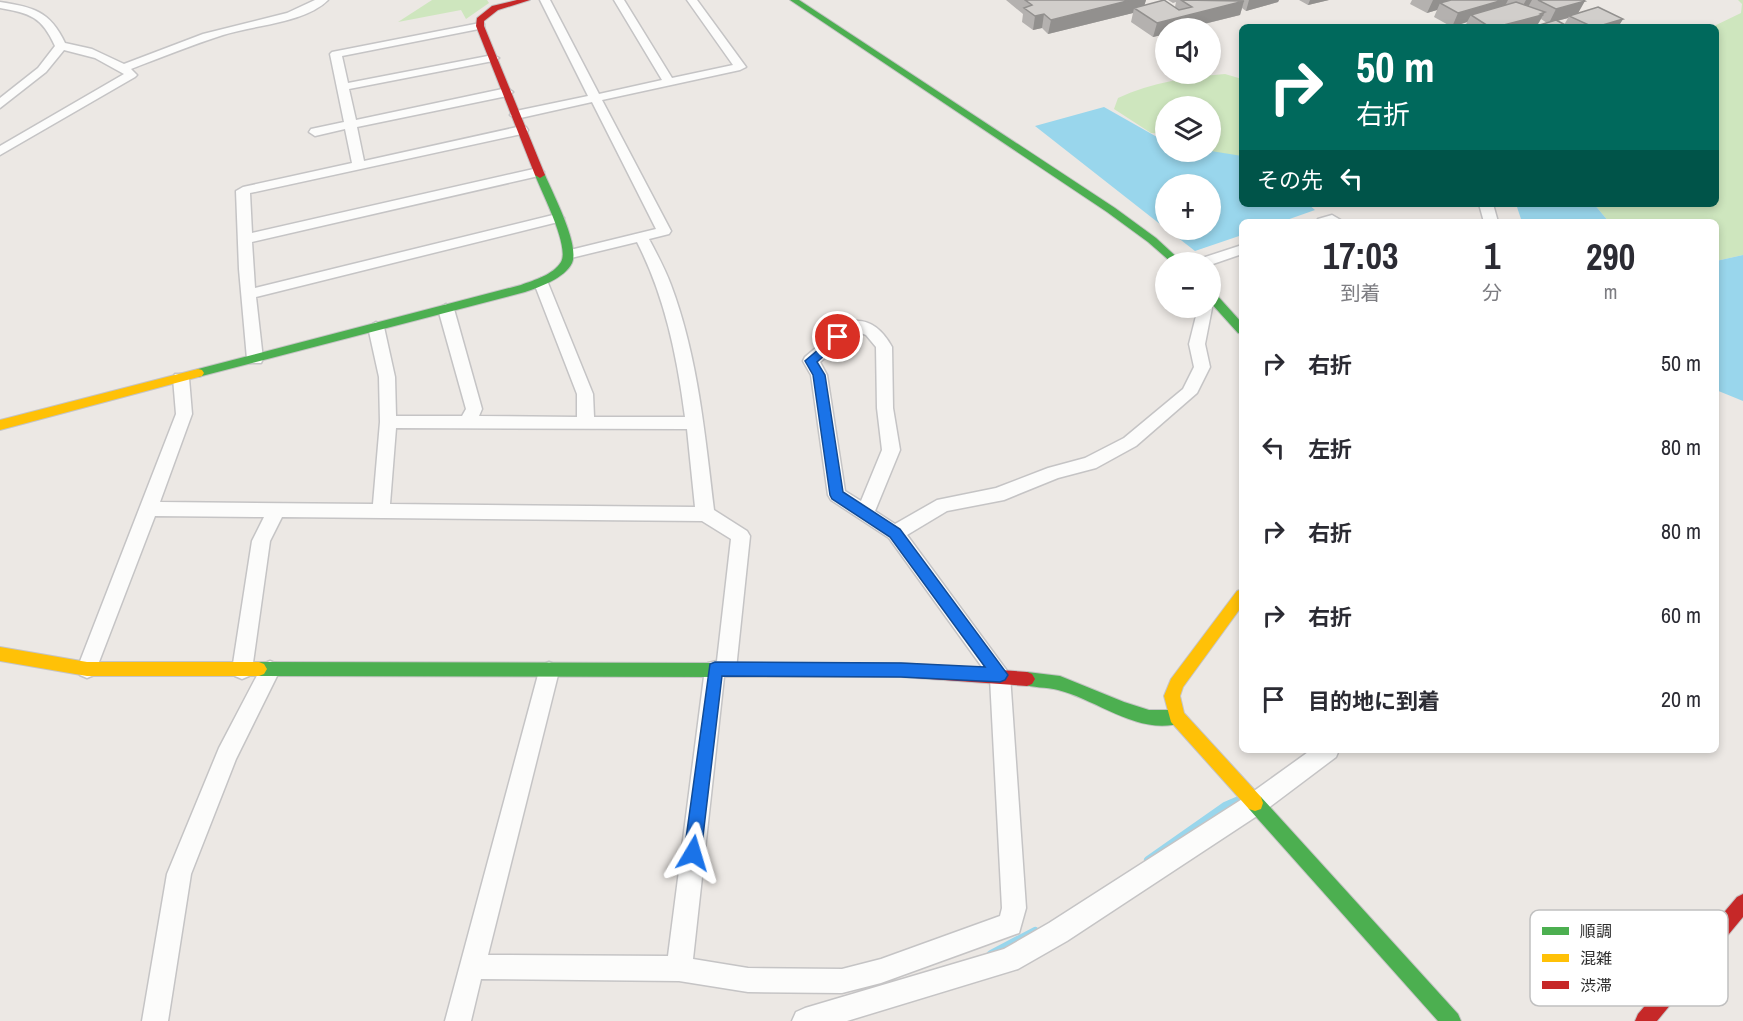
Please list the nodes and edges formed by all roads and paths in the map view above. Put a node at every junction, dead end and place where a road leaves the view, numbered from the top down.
1 (323, 0) edge
2 (526, 0) edge
3 (545, 0) edge
4 (619, 0) edge
5 (692, 0) edge
6 (794, 0) edge
7 (0, 5) edge
8 (480, 26) junction
9 (61, 46) junction
10 (493, 58) junction
11 (124, 68) junction
12 (669, 82) junction
13 (343, 87) junction
14 (507, 92) junction
15 (594, 98) junction
16 (0, 104) edge
17 (516, 115) junction
18 (351, 125) junction
19 (522, 130) junction
20 (315, 132) dead end
21 (0, 151) edge
22 (359, 166) junction
23 (538, 172) junction
24 (557, 218) junction
25 (641, 237) junction
26 (245, 239) junction
27 (1239, 250) edge
28 (1166, 252) edge
29 (571, 254) junction
30 (1221, 256) edge
31 (541, 283) junction
32 (249, 294) junction
33 (1221, 307) edge
34 (446, 309) junction
35 (1202, 318) edge
36 (376, 327) junction
37 (1239, 327) edge
38 (255, 359) junction
39 (181, 378) junction
40 (388, 422) junction
41 (468, 422) junction
42 (585, 423) junction
43 (696, 423) junction
44 (0, 424) edge
45 (147, 509) junction
46 (277, 510) junction
47 (381, 511) junction
48 (865, 513) junction
49 (705, 514) junction
50 (895, 533) junction
51 (1239, 599) edge
52 (0, 654) edge
53 (87, 669) junction
54 (720, 669) junction
55 (242, 670) junction
56 (270, 670) junction
57 (549, 671) junction
58 (1000, 675) junction
59 (1177, 717) junction
60 (1324, 753) edge
61 (1255, 804) junction
62 (1740, 912) edge
63 (1728, 925) edge
64 (471, 967) junction
65 (679, 969) junction
66 (1657, 1006) edge
67 (155, 1021) edge
68 (458, 1021) edge
69 (805, 1021) edge
70 (1451, 1021) edge
71 (1645, 1021) edge

1 - 11 street
2 - 8 street
3 - 15 street
4 - 12 street
5 - 12 street
6 - 28 street
7 - 9 street
8 - 10 street
8 - 13 street
9 - 11 street
9 - 16 street
10 - 13 street
10 - 14 street
11 - 21 street
12 - 15 street
13 - 18 street
14 - 17 street
14 - 18 street
15 - 17 street
15 - 25 street
17 - 19 street
18 - 20 street
18 - 22 street
19 - 22 street
19 - 23 street
22 - 26 street
23 - 24 street
23 - 26 street
24 - 29 street
24 - 32 street
25 - 29 street
25 - 43 street
26 - 32 street
27 - 30 street
29 - 31 street
31 - 34 street
31 - 42 street
32 - 38 street
33 - 37 street
34 - 36 street
34 - 41 street
35 - 50 street
36 - 38 street
36 - 40 street
38 - 39 street
39 - 44 street
39 - 45 street
40 - 41 street
40 - 47 street
41 - 42 street
42 - 43 street
43 - 49 street
45 - 46 street
45 - 53 street
46 - 47 street
46 - 55 street
47 - 49 street
48 - 48 street
48 - 50 street
49 - 54 street
50 - 58 street
51 - 59 street
52 - 53 street
53 - 55 street
54 - 57 street
54 - 58 street
54 - 65 street
55 - 56 street
56 - 57 street
56 - 67 street
57 - 64 street
58 - 59 street
58 - 65 street
59 - 61 street
60 - 61 street
61 - 69 street
61 - 70 street
62 - 63 street
64 - 65 street
64 - 68 street
66 - 71 street

